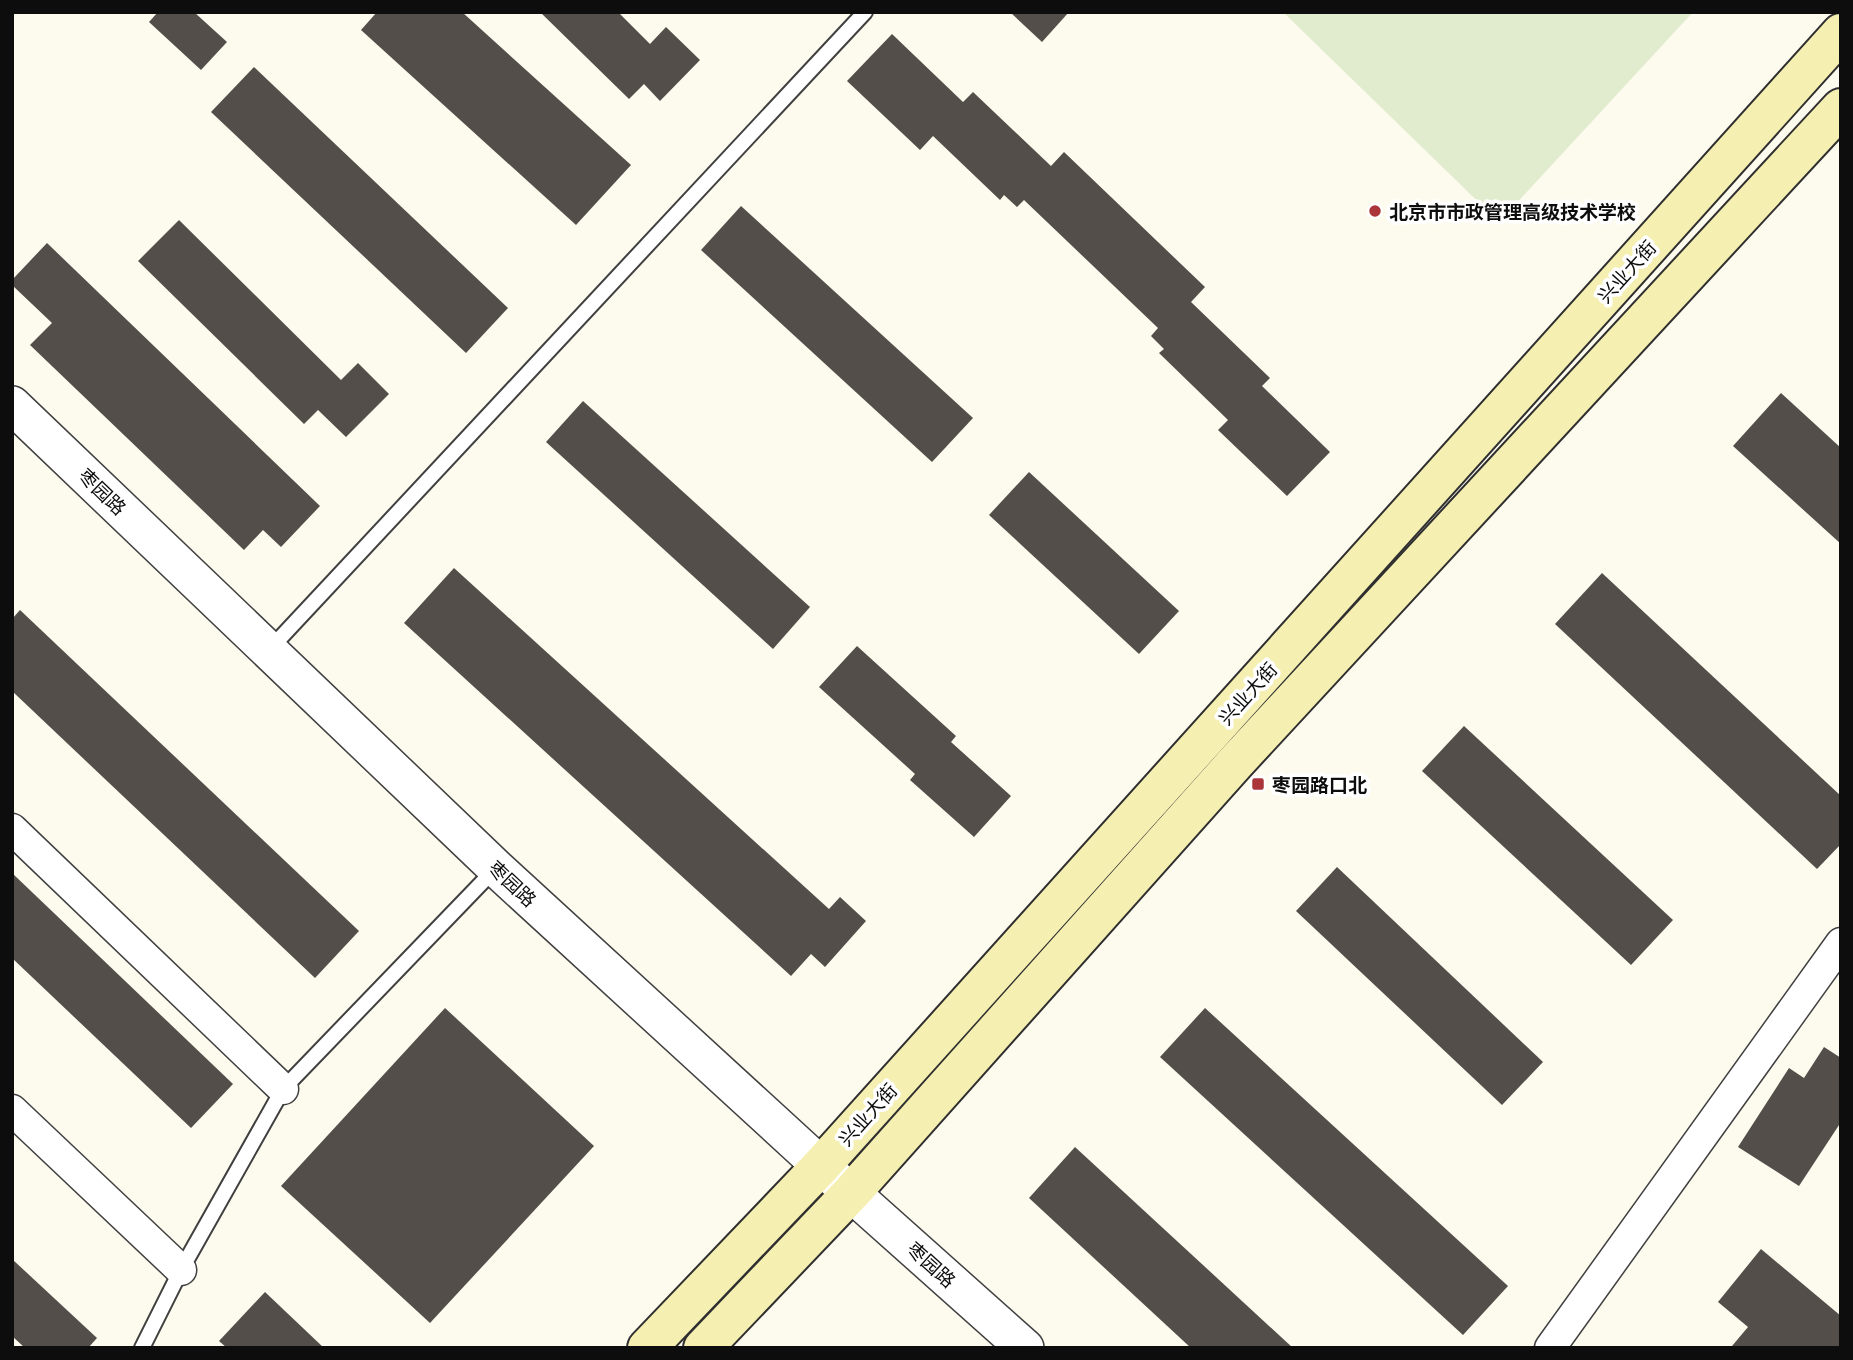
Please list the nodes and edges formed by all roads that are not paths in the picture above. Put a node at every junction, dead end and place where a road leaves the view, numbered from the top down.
1 (865, 12) edge
2 (1841, 33) edge
3 (1841, 108) edge
4 (12, 405) edge
5 (270, 649) junction
6 (12, 829) edge
7 (496, 868) junction
8 (1841, 943) edge
9 (284, 1089) junction
10 (12, 1110) edge
11 (821, 1166) junction
12 (852, 1192) junction
13 (181, 1270) junction
14 (142, 1348) edge
15 (647, 1348) edge
16 (703, 1348) edge
17 (1025, 1348) edge
18 (1550, 1348) edge

1 - 5 lane
2 - 11 main road, 兴业大街
3 - 12 main road, 兴业大街
4 - 5 street, 枣园路
5 - 7 street, 枣园路
6 - 9 street
7 - 9 lane
7 - 11 street, 枣园路
8 - 18 street
9 - 13 lane
10 - 13 street
11 - 12 street, 枣园路
11 - 15 main road, 兴业大街
12 - 16 main road, 兴业大街
12 - 17 street, 枣园路
13 - 14 lane

